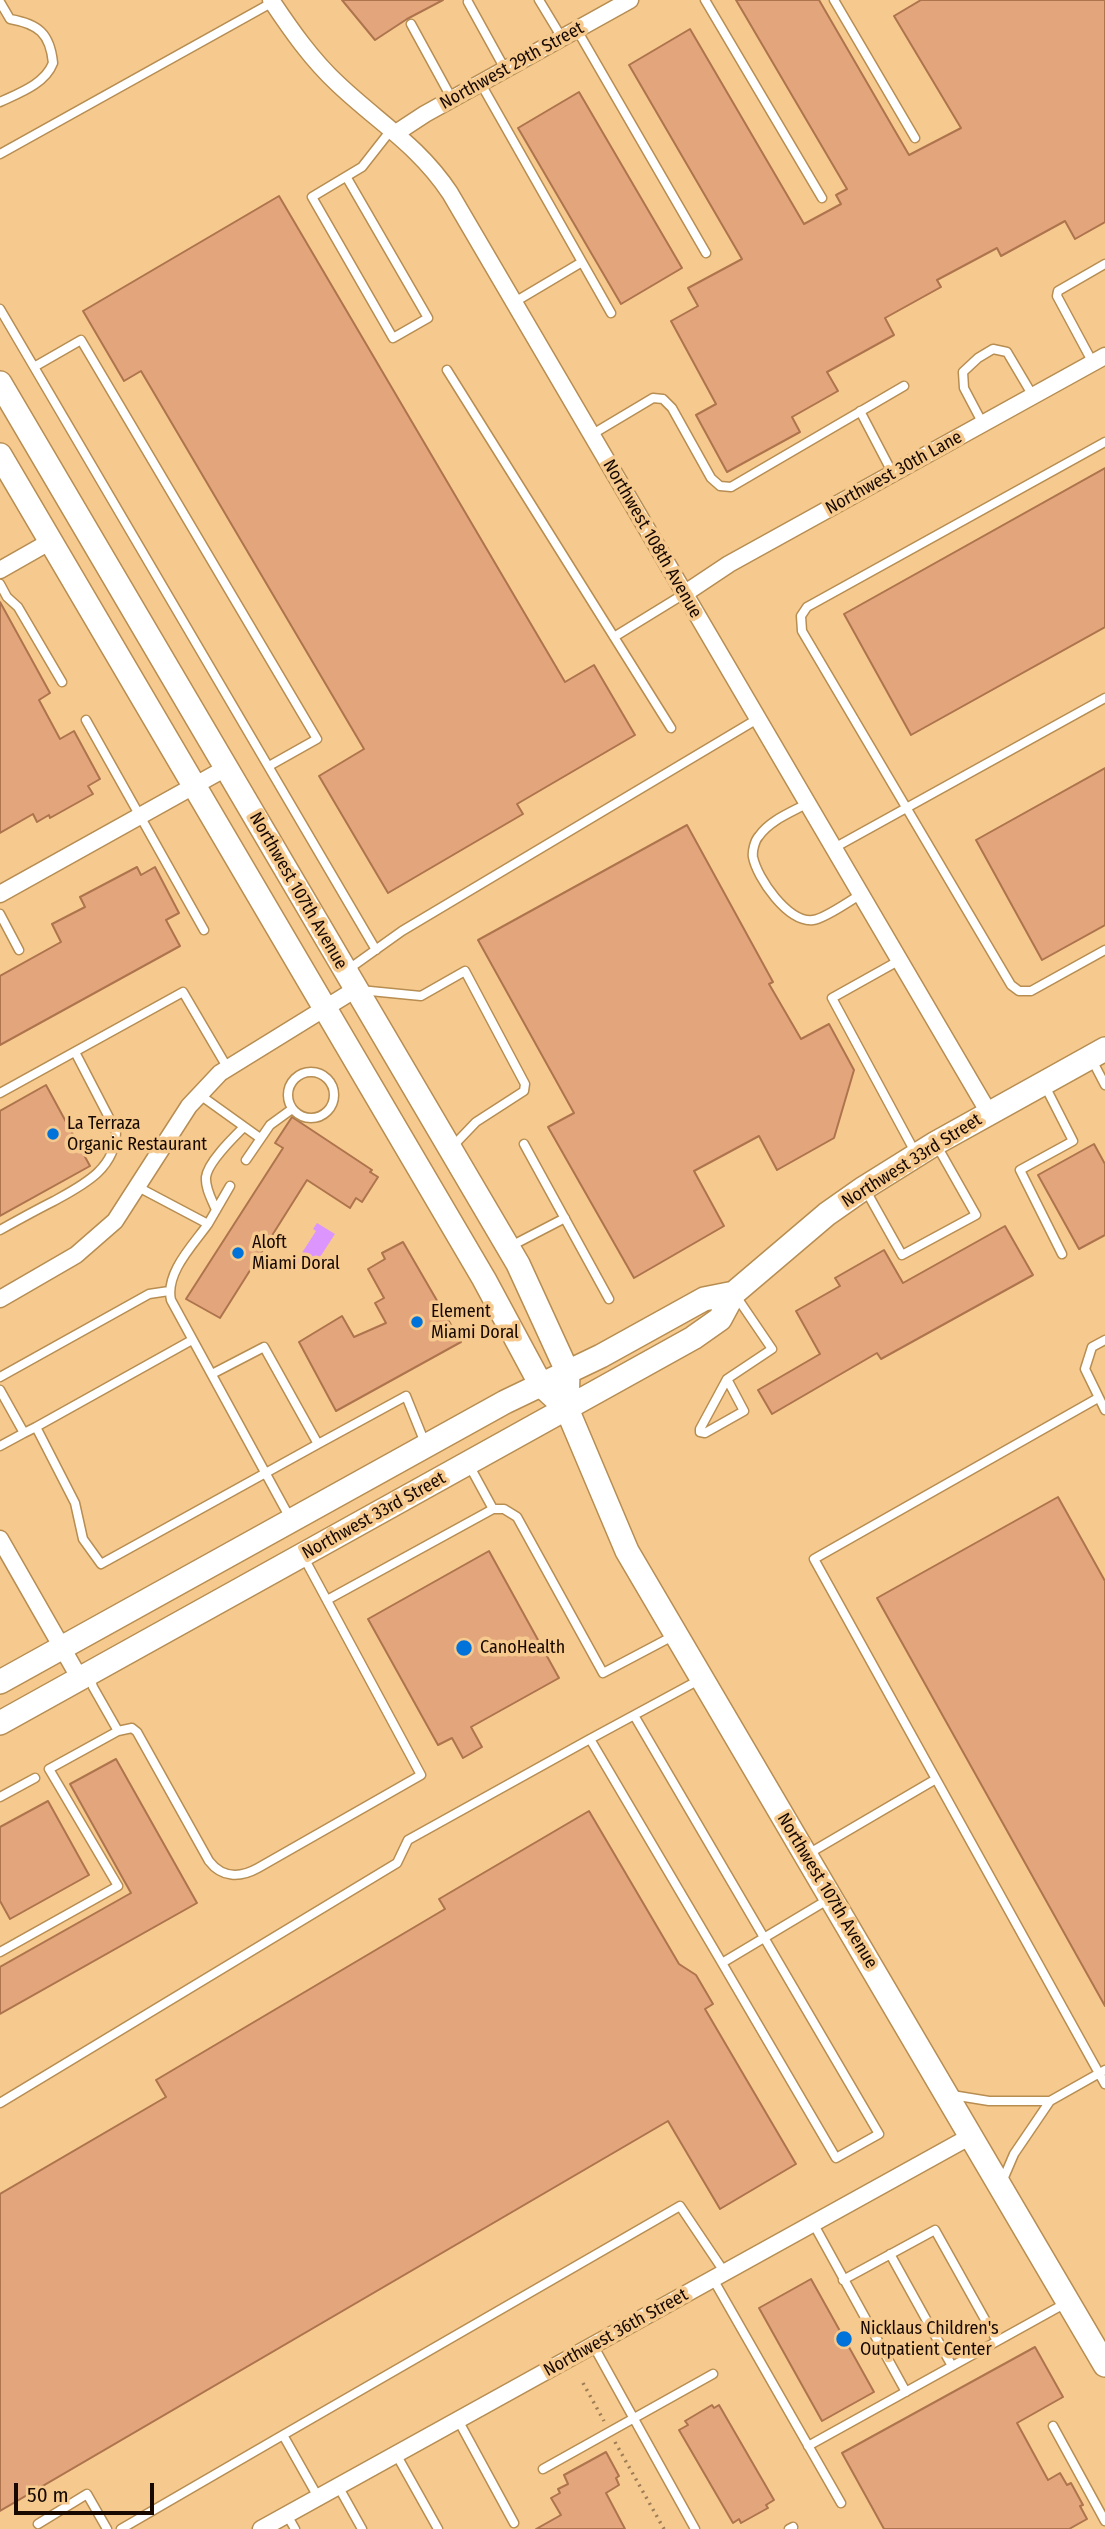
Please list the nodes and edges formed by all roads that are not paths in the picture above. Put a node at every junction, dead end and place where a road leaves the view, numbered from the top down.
1 (539, 0) edge
2 (705, 0) edge
3 (834, 0) edge
4 (272, 1) edge
5 (626, 1) edge
6 (0, 2) edge
7 (468, 2) edge
8 (411, 24) dead end
9 (577, 30) junction
10 (562, 38) junction
11 (505, 69) junction
12 (481, 83) junction
13 (452, 99) junction
14 (0, 102) edge
15 (393, 132) junction
16 (915, 138) dead end
17 (0, 154) edge
18 (347, 178) junction
19 (822, 198) dead end
20 (706, 253) dead end
21 (582, 262) junction
22 (1105, 264) edge
23 (513, 303) junction
24 (0, 309) edge
25 (611, 313) dead end
26 (1099, 359) edge
27 (34, 367) junction
28 (447, 370) dead end
29 (0, 383) edge
30 (904, 386) dead end
31 (1034, 396) junction
32 (860, 411) junction
33 (983, 424) junction
34 (591, 435) junction
35 (1105, 442) edge
36 (0, 455) edge
37 (893, 474) junction
38 (82, 524) junction
39 (51, 541) junction
40 (0, 570) edge
41 (0, 584) edge
42 (684, 594) junction
43 (614, 637) junction
44 (62, 682) dead end
45 (1105, 698) edge
46 (759, 718) junction
47 (86, 720) dead end
48 (671, 728) dead end
49 (269, 766) junction
50 (226, 768) junction
51 (194, 785) junction
52 (808, 803) junction
53 (906, 808) junction
54 (140, 815) junction
55 (834, 848) junction
56 (0, 894) edge
57 (861, 894) junction
58 (0, 914) edge
59 (204, 930) dead end
60 (19, 950) dead end
61 (376, 950) junction
62 (1105, 950) edge
63 (900, 960) junction
64 (356, 989) junction
65 (325, 1008) junction
66 (75, 1052) junction
67 (1098, 1053) edge
68 (227, 1067) junction
69 (1043, 1083) junction
70 (1105, 1085) edge
71 (0, 1093) edge
72 (198, 1094) junction
73 (292, 1109) junction
74 (989, 1113) junction
75 (243, 1128) junction
76 (260, 1138) junction
77 (524, 1144) dead end
78 (450, 1149) junction
79 (926, 1149) junction
80 (246, 1160) dead end
81 (230, 1186) dead end
82 (138, 1187) junction
83 (864, 1188) junction
84 (216, 1210) junction
85 (565, 1218) junction
86 (208, 1224) junction
87 (0, 1230) edge
88 (508, 1247) junction
89 (1062, 1254) dead end
90 (169, 1291) junction
91 (734, 1293) junction
92 (0, 1299) edge
93 (609, 1299) dead end
94 (192, 1339) junction
95 (1105, 1340) edge
96 (568, 1373) junction
97 (212, 1374) junction
98 (0, 1377) edge
99 (727, 1379) junction
100 (541, 1385) junction
101 (0, 1390) edge
102 (1098, 1398) junction
103 (566, 1409) junction
104 (1105, 1410) edge
105 (36, 1427) junction
106 (24, 1433) junction
107 (318, 1444) junction
108 (0, 1446) edge
109 (426, 1446) junction
110 (468, 1464) junction
111 (265, 1473) junction
112 (493, 1509) junction
113 (291, 1521) junction
114 (0, 1539) edge
115 (303, 1556) junction
116 (327, 1600) junction
117 (675, 1634) junction
118 (62, 1647) junction
119 (84, 1676) junction
120 (702, 1679) junction
121 (0, 1682) edge
122 (635, 1717) junction
123 (0, 1723) edge
124 (118, 1731) junction
125 (590, 1740) junction
126 (35, 1778) dead end
127 (936, 1779) junction
128 (0, 1797) edge
129 (806, 1855) junction
130 (831, 1898) junction
131 (764, 1938) junction
132 (0, 1952) edge
133 (722, 1963) junction
134 (1102, 2071) edge
135 (1105, 2084) edge
136 (947, 2095) junction
137 (1050, 2101) junction
138 (0, 2103) edge
139 (971, 2136) junction
140 (1000, 2186) junction
141 (813, 2223) junction
142 (890, 2254) junction
143 (719, 2276) junction
144 (844, 2280) junction
145 (1068, 2302) junction
146 (997, 2341) junction
147 (593, 2345) junction
148 (1105, 2365) edge
149 (952, 2366) junction
150 (713, 2374) dead end
151 (906, 2392) junction
152 (634, 2418) junction
153 (458, 2420) junction
154 (1053, 2426) dead end
155 (283, 2435) junction
156 (808, 2446) junction
157 (396, 2454) junction
158 (543, 2469) dead end
159 (338, 2486) junction
160 (318, 2497) junction
161 (841, 2503) dead end
162 (1105, 2521) edge
163 (291, 2522) edge
164 (514, 2523) dead end
165 (38, 2524) dead end
166 (107, 2529) edge
167 (121, 2529) edge
168 (261, 2529) edge
169 (362, 2529) edge
170 (438, 2529) edge
171 (695, 2529) edge

1 - 10 lane
2 - 19 lane
3 - 16 lane
4 - 15 street, Northwest 108th Avenue
4 - 17 lane
5 - 9 street, Northwest 29th Street
6 - 14 lane
7 - 11 lane
8 - 13 lane
9 - 10 street, Northwest 29th Street
9 - 20 lane
10 - 11 street, Northwest 29th Street
11 - 12 street, Northwest 29th Street
12 - 13 street, Northwest 29th Street
12 - 21 lane
13 - 15 street, Northwest 29th Street
15 - 18 lane
15 - 23 street, Northwest 108th Avenue
18 - 18 lane
21 - 23 lane
21 - 25 lane
22 - 26 lane
23 - 34 street, Northwest 108th Avenue
24 - 27 lane
26 - 31 street, Northwest 30th Lane
27 - 49 lane
27 - 49 lane
28 - 43 lane
29 - 38 main road, Northwest 107th Avenue
30 - 32 lane
31 - 33 street, Northwest 30th Lane
31 - 33 lane
32 - 34 lane
32 - 37 lane
33 - 37 street, Northwest 30th Lane
34 - 42 street, Northwest 108th Avenue
35 - 53 lane
36 - 39 main road, Northwest 107th Avenue
37 - 42 street, Northwest 30th Lane
38 - 39 main road
38 - 50 main road, Northwest 107th Avenue
39 - 40 street
39 - 51 main road, Northwest 107th Avenue
41 - 44 lane
42 - 43 lane
42 - 46 street, Northwest 108th Avenue
43 - 48 lane
45 - 53 lane
46 - 52 street, Northwest 108th Avenue
46 - 61 lane
47 - 54 lane
49 - 61 lane
50 - 51 street
50 - 64 main road, Northwest 107th Avenue
51 - 54 street
51 - 65 main road, Northwest 107th Avenue
52 - 55 street, Northwest 108th Avenue
52 - 57 lane
53 - 55 lane
53 - 62 lane
54 - 56 street
54 - 59 lane
55 - 57 street, Northwest 108th Avenue
57 - 63 street, Northwest 108th Avenue
58 - 60 lane
61 - 64 lane
63 - 74 street, Northwest 108th Avenue
63 - 79 lane
64 - 65 street
64 - 78 main road, Northwest 107th Avenue
64 - 78 lane
65 - 68 street
65 - 100 main road, Northwest 107th Avenue
66 - 68 lane
66 - 71 lane
66 - 87 lane
67 - 69 main road, Northwest 33rd Street
67 - 70 lane
68 - 72 street
69 - 74 main road, Northwest 33rd Street
69 - 89 lane
72 - 75 lane
72 - 82 street
73 - 73 lane
73 - 76 lane
74 - 79 main road, Northwest 33rd Street
75 - 76 lane
75 - 84 lane
76 - 80 lane
77 - 85 lane
78 - 88 main road, Northwest 107th Avenue
79 - 83 main road, Northwest 33rd Street
79 - 83 lane
81 - 84 lane
82 - 86 lane
82 - 92 street
83 - 91 main road, Northwest 33rd Street
84 - 86 lane
85 - 88 lane
85 - 93 lane
86 - 90 lane
88 - 96 main road, Northwest 107th Avenue
90 - 94 lane
90 - 98 lane
91 - 96 main road, Northwest 33rd Street
91 - 99 lane
91 - 103 main road, Northwest 33rd Street
94 - 97 lane
94 - 105 lane
95 - 102 lane
96 - 100 main road, Northwest 33rd Street
96 - 103 main road, Northwest 107th Avenue
97 - 107 lane
97 - 111 lane
99 - 99 lane
100 - 103 main road, Northwest 107th Avenue
100 - 109 main road, Northwest 33rd Street
101 - 106 lane
102 - 104 lane
102 - 127 lane
103 - 110 main road, Northwest 33rd Street
103 - 117 main road, Northwest 107th Avenue
105 - 106 lane
105 - 111 lane
106 - 108 lane
107 - 109 lane
107 - 111 lane
109 - 113 main road, Northwest 33rd Street
110 - 112 lane
110 - 115 main road, Northwest 33rd Street
111 - 113 lane
112 - 116 lane
112 - 117 lane
113 - 118 main road, Northwest 33rd Street
114 - 118 street
115 - 116 lane
115 - 119 main road, Northwest 33rd Street
116 - 124 lane
117 - 120 main road, Northwest 107th Avenue
118 - 119 street
118 - 121 main road, Northwest 33rd Street
119 - 123 main road, Northwest 33rd Street
119 - 124 lane
120 - 122 lane
120 - 129 main road, Northwest 107th Avenue
122 - 125 lane
122 - 131 lane
124 - 132 lane
125 - 133 lane
125 - 138 lane
126 - 128 lane
127 - 129 lane
127 - 134 lane
129 - 130 main road, Northwest 107th Avenue
130 - 131 lane
130 - 136 main road, Northwest 107th Avenue
131 - 133 lane
131 - 133 lane
134 - 135 lane
134 - 137 lane
136 - 137 lane
136 - 139 main road, Northwest 107th Avenue
137 - 140 lane
139 - 140 main road, Northwest 107th Avenue
139 - 141 street, Northwest 36th Street
140 - 145 main road, Northwest 107th Avenue
141 - 143 street, Northwest 36th Street
141 - 144 lane
142 - 144 lane
142 - 146 lane
142 - 149 lane
143 - 147 street, Northwest 36th Street
143 - 155 lane
143 - 156 lane
144 - 151 lane
145 - 146 lane
145 - 148 main road, Northwest 107th Avenue
146 - 149 lane
147 - 152 lane
147 - 153 street, Northwest 36th Street
149 - 151 lane
150 - 152 lane
151 - 156 lane
152 - 158 lane
152 - 171 lane
153 - 157 street, Northwest 36th Street
153 - 164 lane
154 - 162 lane
155 - 160 lane
155 - 167 lane
156 - 161 lane
157 - 159 street, Northwest 36th Street
157 - 170 lane
159 - 160 street, Northwest 36th Street
159 - 169 lane
160 - 163 street, Northwest 36th Street
163 - 168 street, Northwest 36th Street
165 - 166 lane

